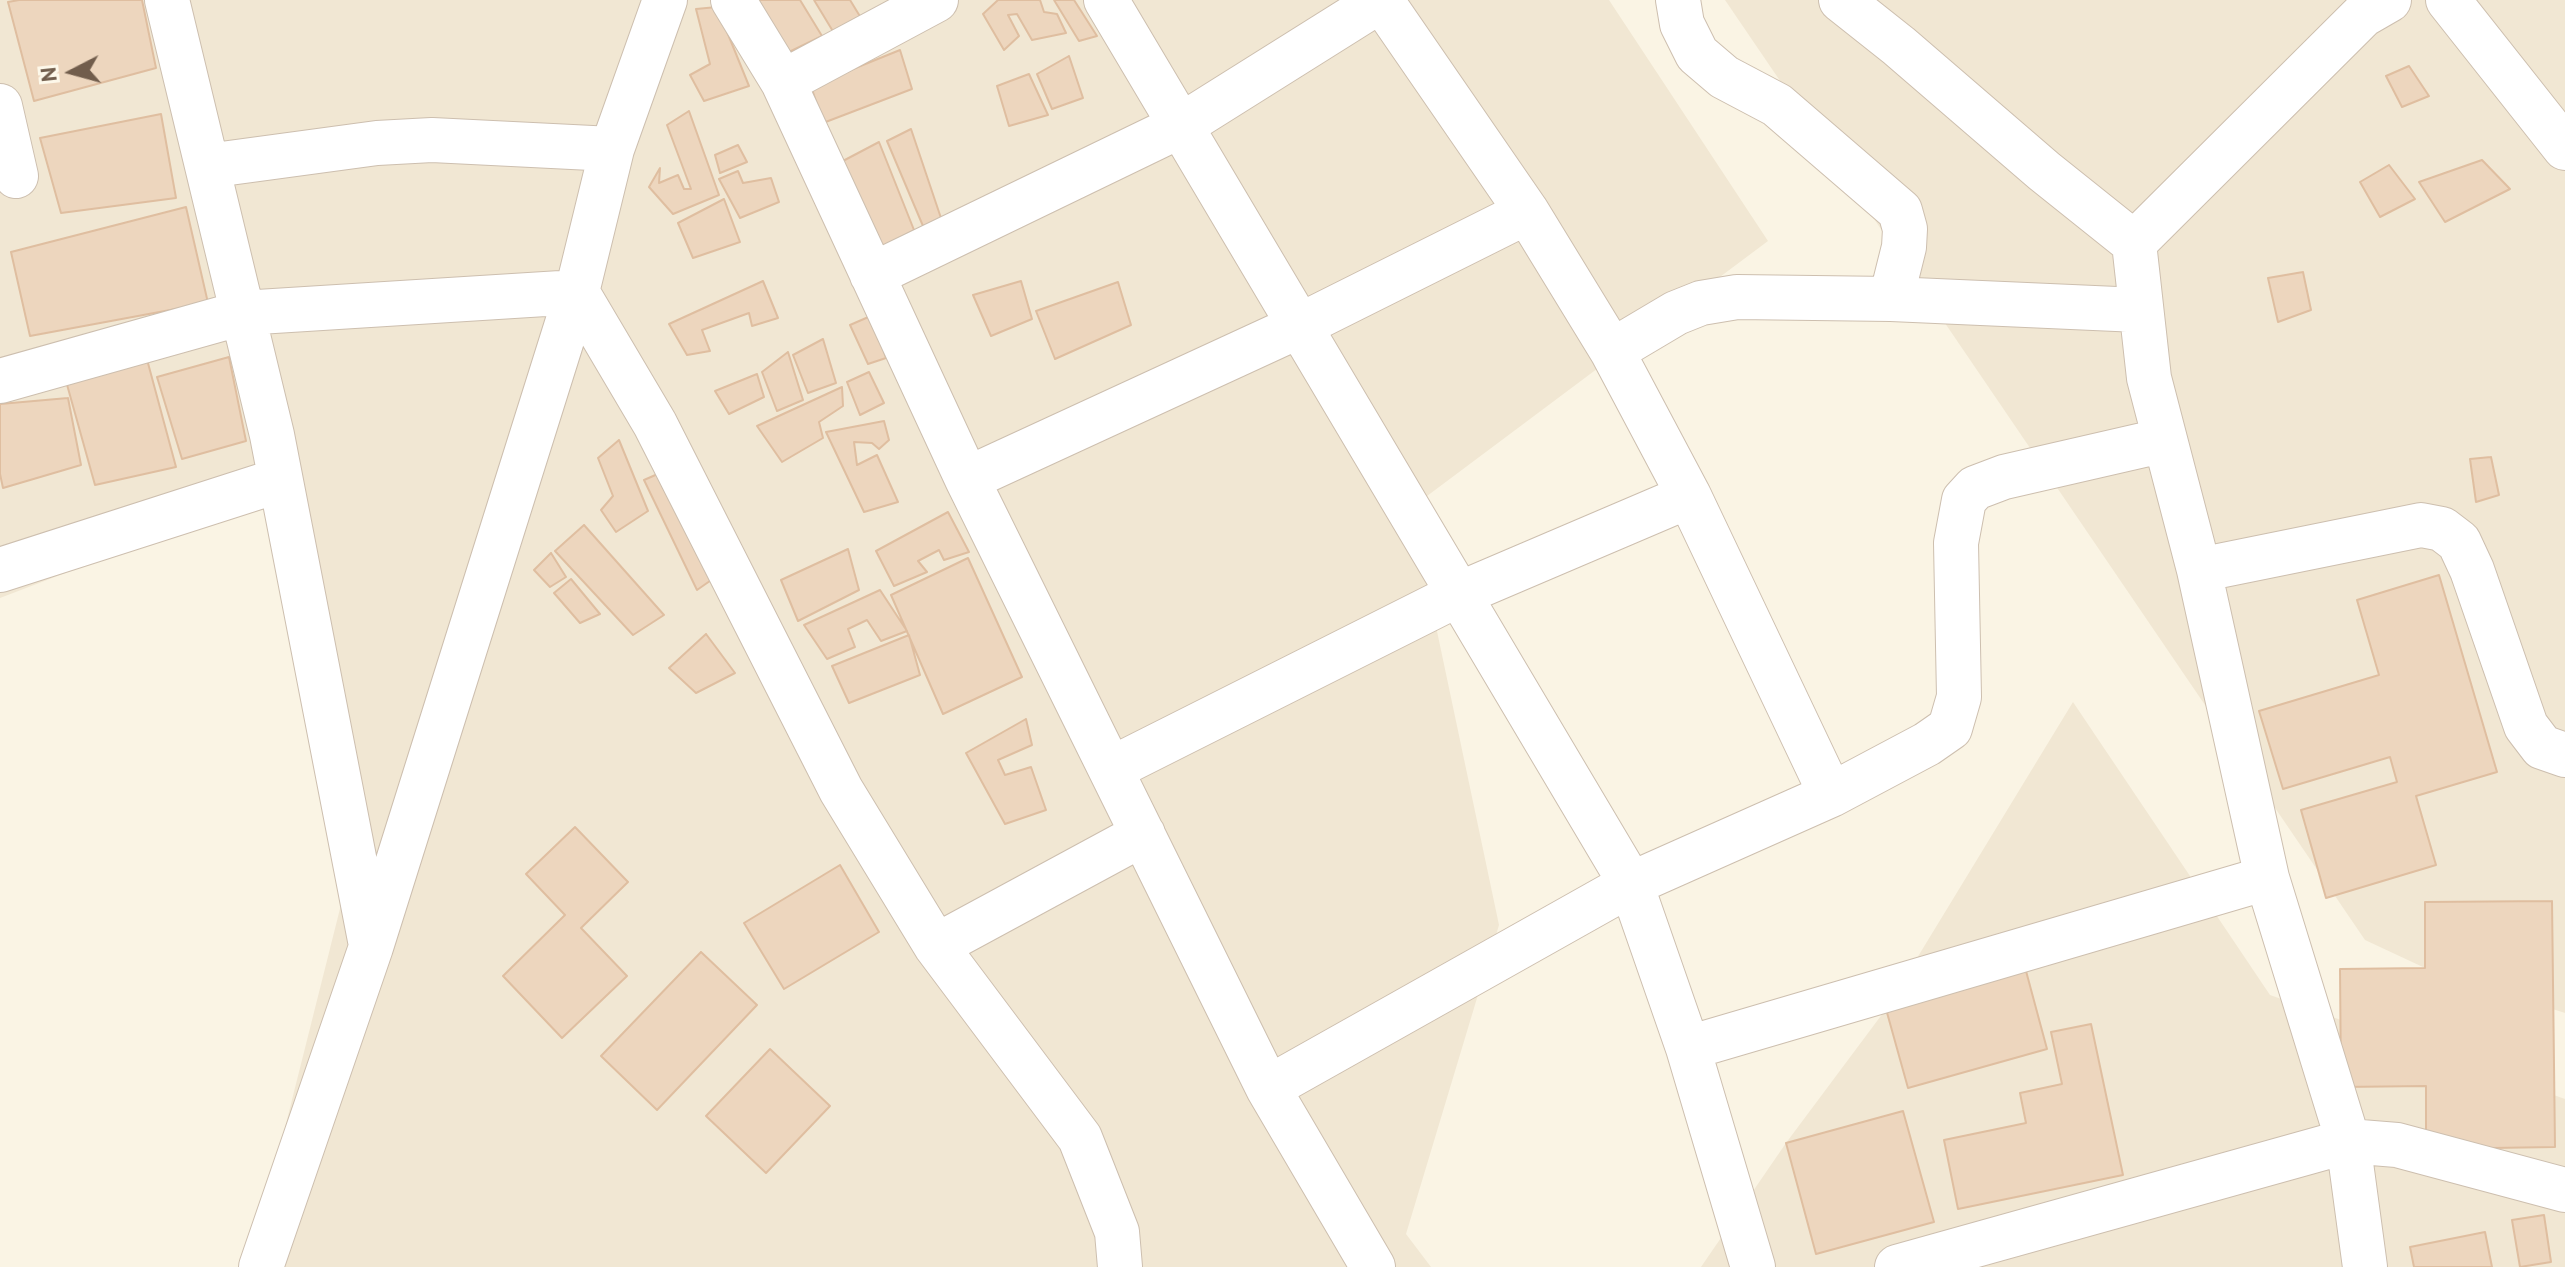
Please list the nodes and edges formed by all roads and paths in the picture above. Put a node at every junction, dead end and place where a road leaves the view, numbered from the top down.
1 (167, 0) edge
2 (733, 0) edge
3 (936, 0) edge
4 (1106, 0) edge
5 (1381, 0) edge
6 (1678, 0) edge
7 (1841, 0) edge
8 (2389, 0) edge
9 (2448, 0) edge
10 (660, 1) edge
11 (783, 82) junction
12 (0, 106) edge
13 (1182, 125) junction
14 (2565, 148) edge
15 (612, 149) junction
16 (207, 166) junction
17 (16, 176) dead end
18 (1527, 212) junction
19 (2134, 243) junction
20 (872, 275) junction
21 (577, 292) junction
22 (1891, 299) junction
23 (2139, 310) junction
24 (242, 313) junction
25 (1299, 326) junction
26 (1612, 351) junction
27 (0, 381) edge
28 (2165, 440) junction
29 (967, 479) junction
30 (280, 480) junction
31 (1689, 496) junction
32 (0, 570) edge
33 (2199, 570) junction
34 (1457, 595) junction
35 (2565, 755) edge
36 (1111, 769) junction
37 (1831, 795) junction
38 (1143, 834) junction
39 (2267, 878) junction
40 (1631, 884) junction
41 (936, 946) junction
42 (371, 947) junction
43 (1688, 1048) junction
44 (1268, 1088) junction
45 (2348, 1141) junction
46 (2565, 1190) edge
47 (261, 1267) edge
48 (1120, 1267) edge
49 (1373, 1267) edge
50 (1753, 1267) edge
51 (1897, 1267) edge
52 (2365, 1267) edge

1 - 16 street
2 - 11 street
3 - 11 street
4 - 13 street
5 - 13 street
5 - 18 street
6 - 22 street
7 - 19 street
8 - 19 street
9 - 14 street
10 - 15 street
11 - 20 street
12 - 17 street
13 - 20 street
13 - 25 street
15 - 16 street
15 - 21 street
16 - 24 street
18 - 25 street
18 - 26 street
19 - 23 street
20 - 29 street
21 - 24 street
21 - 41 street
21 - 42 street
22 - 23 street
22 - 26 street
23 - 28 street
24 - 27 street
24 - 30 street
25 - 29 street
25 - 34 street
26 - 31 street
28 - 33 street
28 - 37 street
29 - 36 street
30 - 32 street
30 - 42 street
31 - 34 street
31 - 37 street
33 - 35 street
33 - 39 street
34 - 36 street
34 - 40 street
36 - 38 street
37 - 40 street
38 - 41 street
38 - 44 street
39 - 43 street
39 - 45 street
40 - 43 street
40 - 44 street
41 - 48 street
42 - 47 street
43 - 50 street
44 - 49 street
45 - 46 street
45 - 51 street
45 - 52 street

